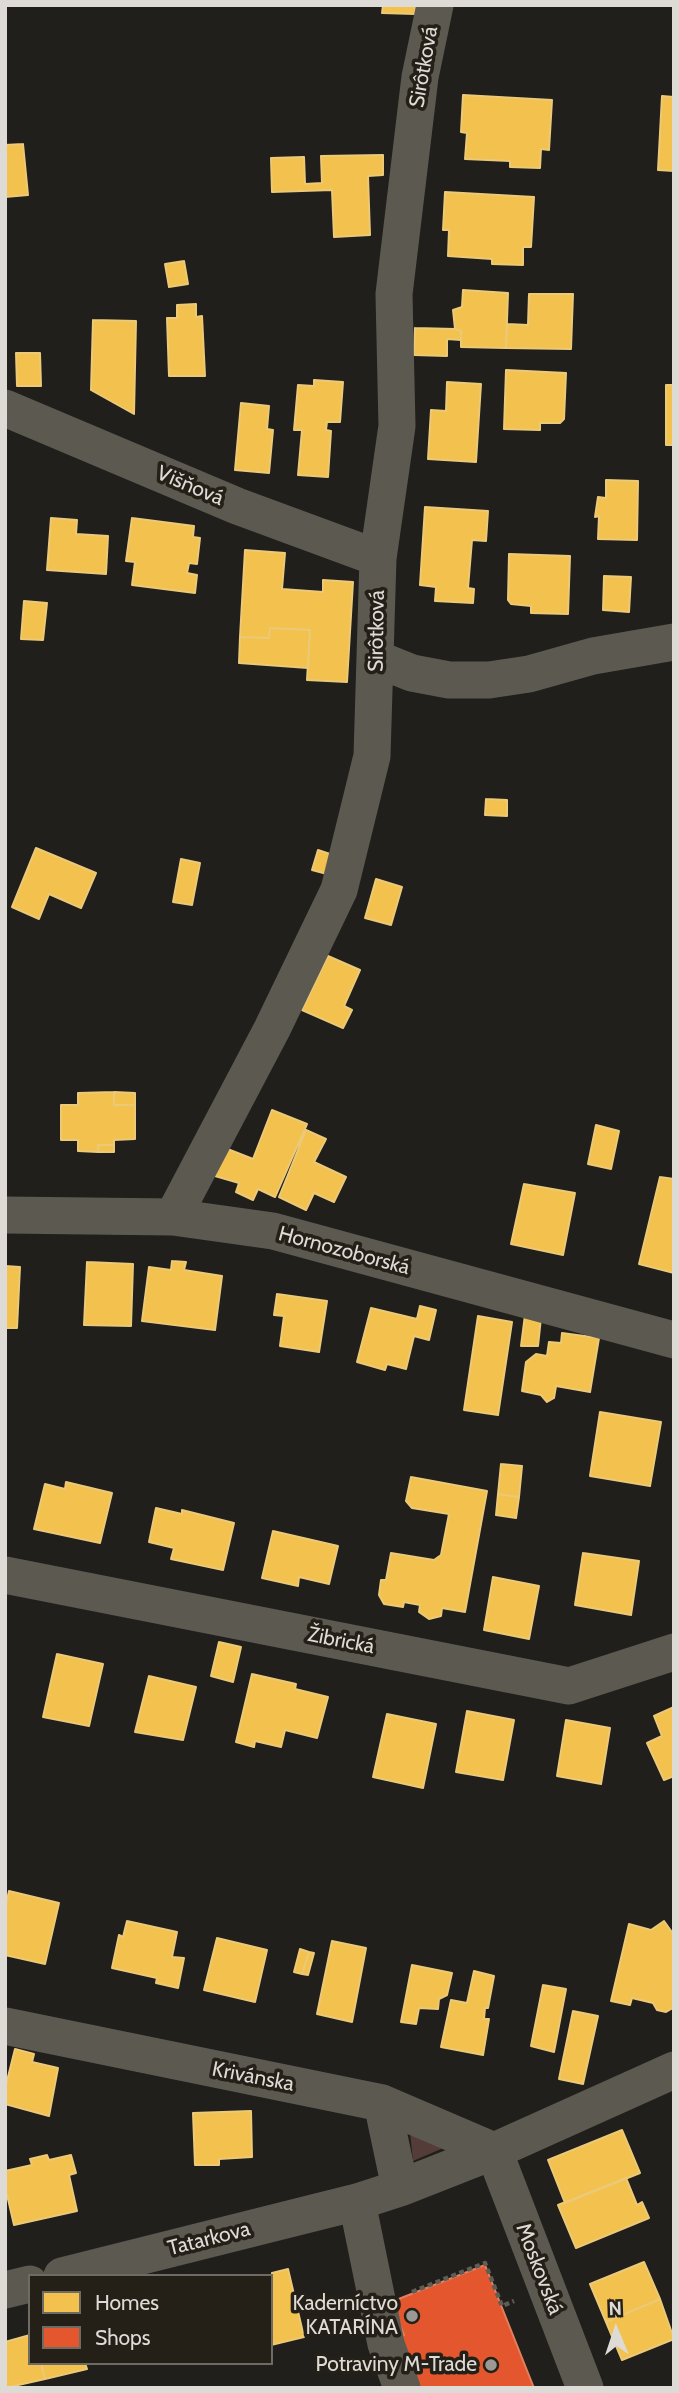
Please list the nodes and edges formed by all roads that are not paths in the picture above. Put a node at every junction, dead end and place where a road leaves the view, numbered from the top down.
1 (435, 5) edge
2 (5, 408) edge
3 (378, 558) junction
4 (674, 642) edge
5 (377, 659) junction
6 (5, 1215) edge
7 (173, 1216) junction
8 (674, 1340) edge
9 (5, 1575) edge
10 (674, 1652) edge
11 (5, 2026) edge
12 (674, 2070) edge
13 (382, 2103) junction
14 (494, 2151) junction
15 (400, 2188) junction
16 (357, 2202) junction
17 (70, 2274) edge
18 (28, 2284) edge
19 (5, 2290) edge
20 (402, 2388) edge
21 (585, 2388) edge

1 - 3 street, Sirôtková
2 - 3 street, Višňová
3 - 5 street, Sirôtková
4 - 5 street
5 - 7 street, Sirôtková
6 - 7 street, Hornozoborská
7 - 8 street, Hornozoborská
9 - 10 street, Žibrická
11 - 13 street, Krivánska
12 - 14 street, Tatarkova
13 - 14 street, Krivánska
13 - 15 street
14 - 15 street, Tatarkova
14 - 21 street, Moskovská
15 - 16 street, Tatarkova
16 - 17 street, Tatarkova
16 - 20 street
18 - 19 street

